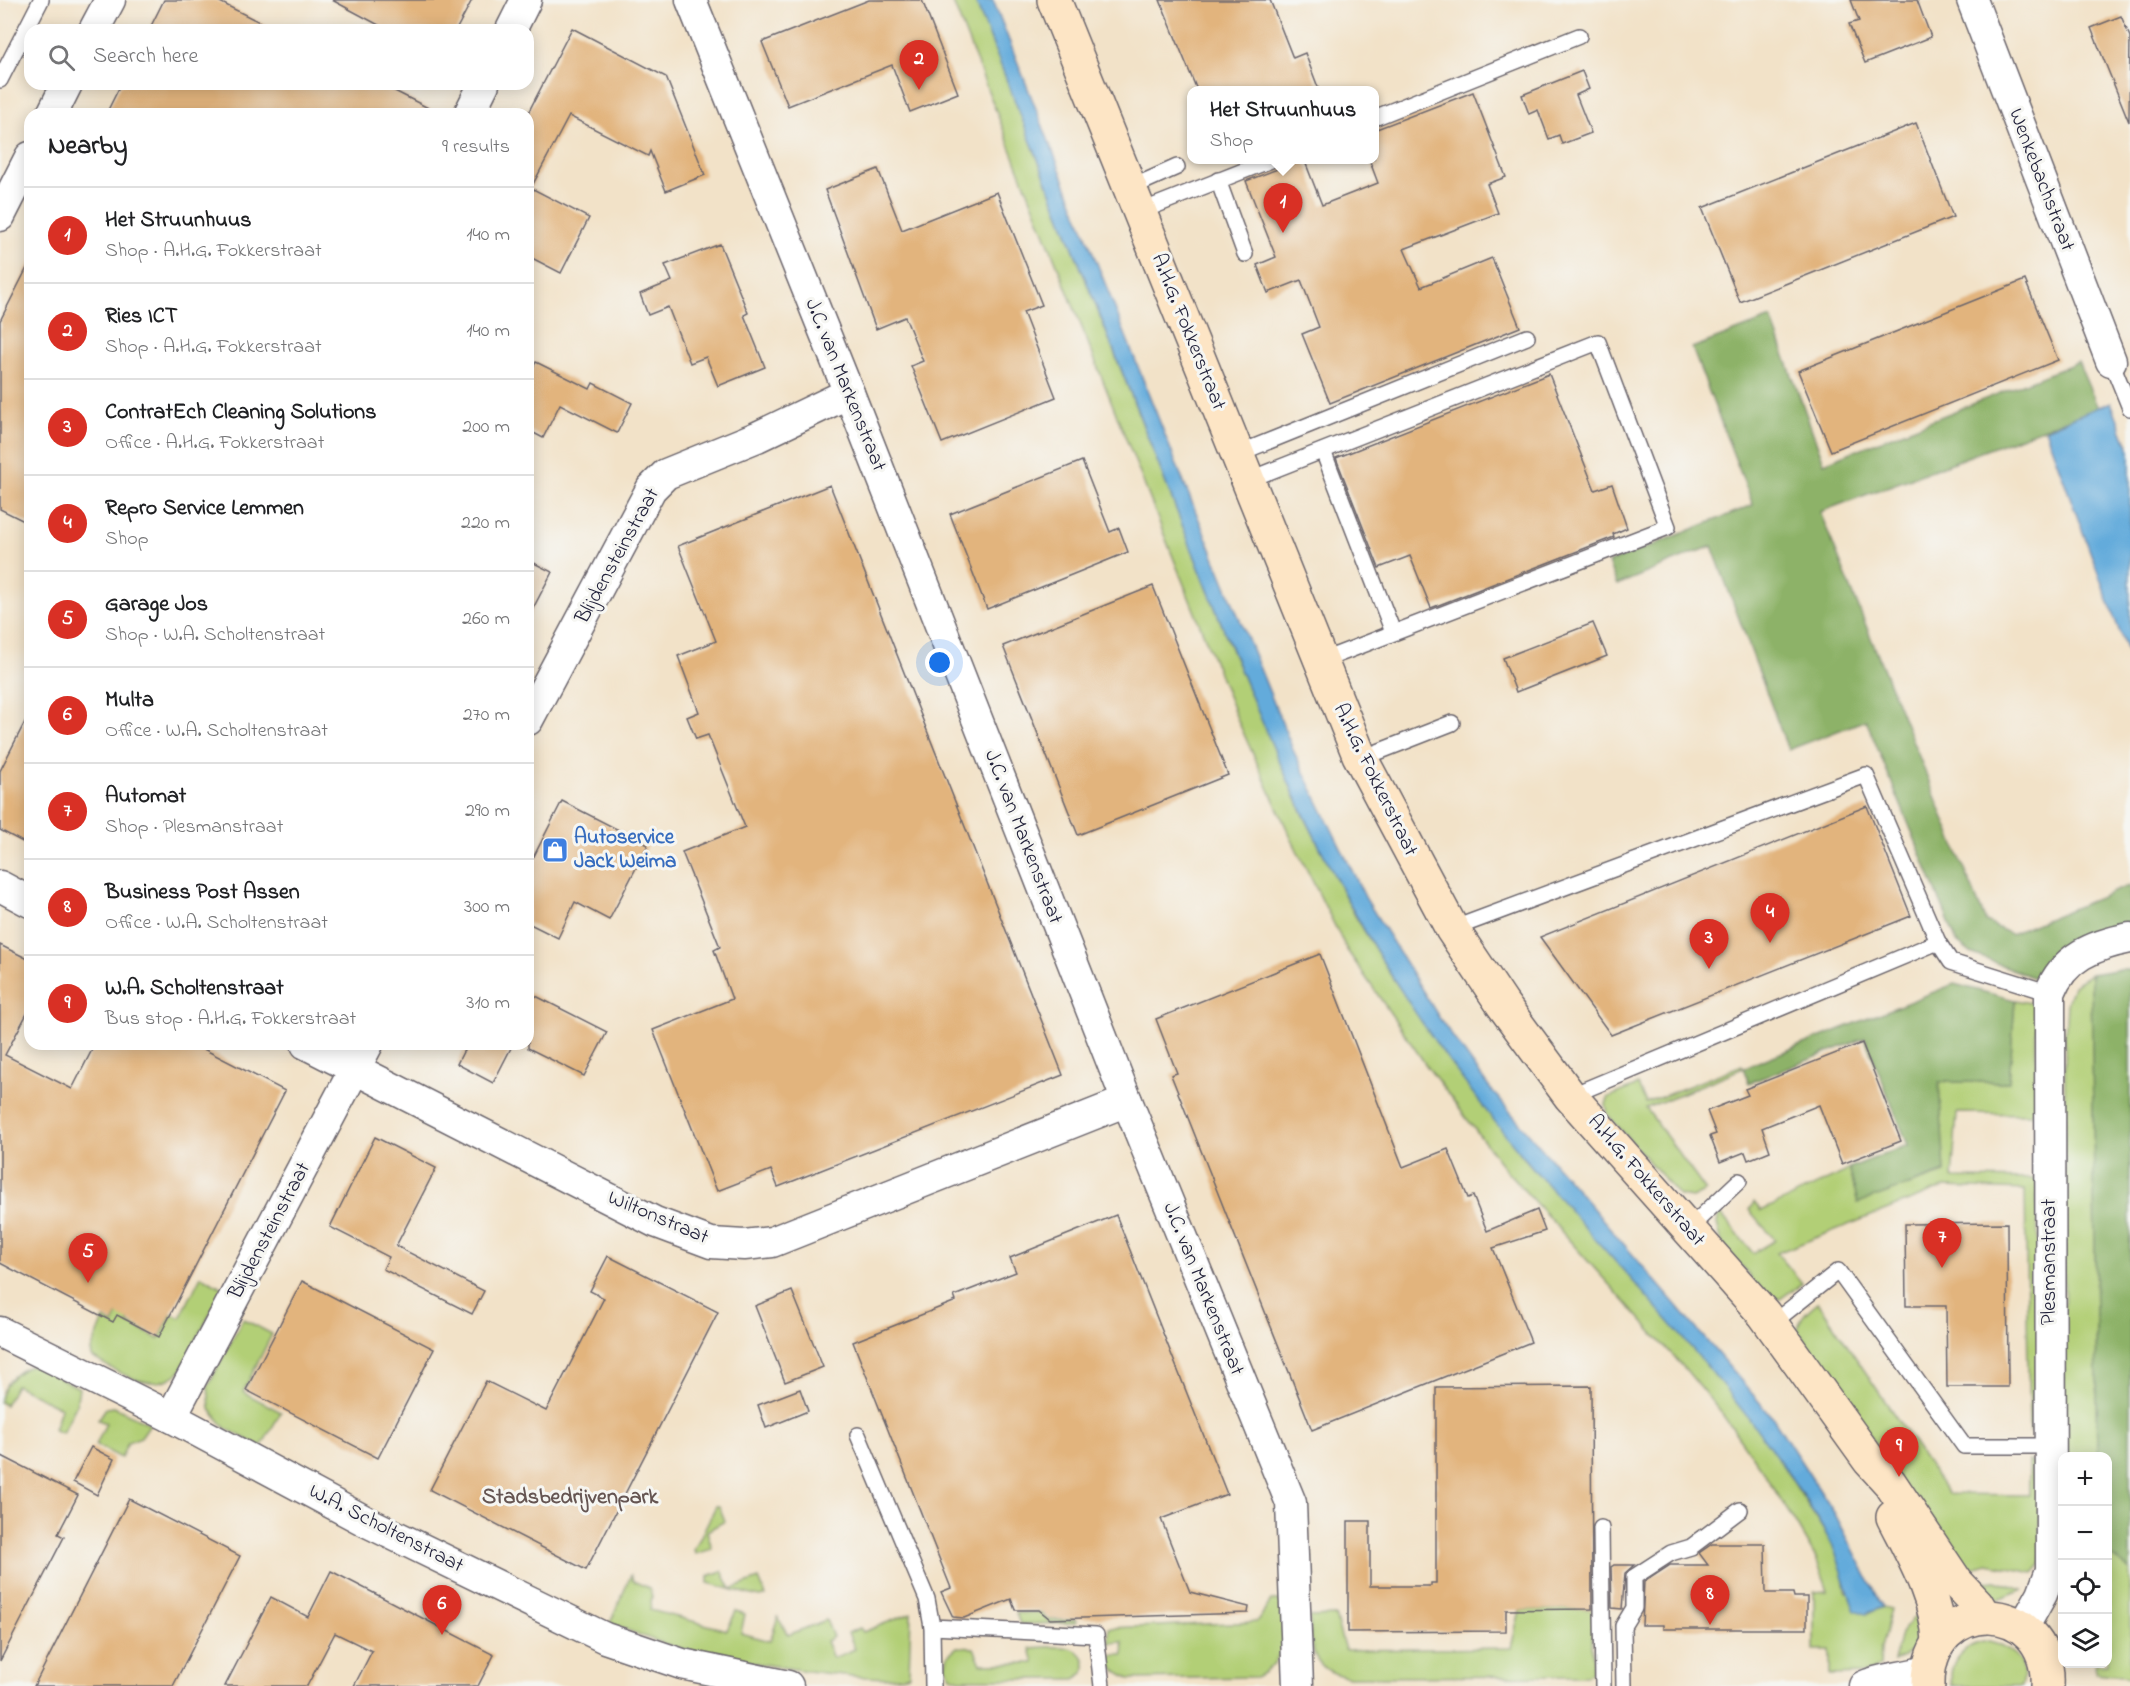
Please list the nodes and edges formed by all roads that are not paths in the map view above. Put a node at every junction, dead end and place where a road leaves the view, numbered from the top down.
1 (41, 0) edge
2 (110, 0) edge
3 (526, 0) edge
4 (691, 0) edge
5 (1054, 0) edge
6 (1972, 0) edge
7 (29, 24) edge
8 (97, 24) edge
9 (514, 24) edge
10 (24, 33) edge
11 (1579, 36) dead end
12 (0, 80) edge
13 (64, 90) edge
14 (481, 90) edge
15 (55, 108) edge
16 (472, 108) edge
17 (1379, 116) edge
18 (1258, 164) edge
19 (1178, 167) dead end
20 (24, 168) edge
21 (1218, 180) junction
22 (1135, 200) junction
23 (0, 216) edge
24 (1245, 254) dead end
25 (1527, 337) dead end
26 (2111, 361) joint
27 (849, 393) junction
28 (2130, 408) edge
29 (1323, 451) junction
30 (1242, 467) junction
31 (1393, 632) junction
32 (1321, 661) junction
33 (534, 709) edge
34 (1452, 723) dead end
35 (1360, 759) junction
36 (0, 886) edge
37 (24, 899) edge
38 (1452, 929) junction
39 (2130, 938) edge
40 (1938, 942) junction
41 (2049, 993) junction
42 (332, 1050) edge
43 (362, 1057) edge
44 (1570, 1096) junction
45 (1127, 1101) junction
46 (1739, 1181) dead end
47 (1688, 1229) junction
48 (1770, 1326) junction
49 (0, 1332) edge
50 (171, 1418) junction
51 (858, 1435) dead end
52 (2050, 1446) junction
53 (1869, 1460) junction
54 (1740, 1510) dead end
55 (1601, 1527) dead end
56 (1984, 1616) junction
57 (932, 1627) junction
58 (2023, 1628) junction
59 (1931, 1666) edge
60 (681, 1675) edge
61 (788, 1686) edge
62 (933, 1686) edge
63 (1102, 1686) edge
64 (1298, 1686) edge
65 (1603, 1686) edge
66 (1624, 1686) edge
67 (1864, 1686) edge
68 (2047, 1686) edge
69 (2056, 1686) edge

1 - 7 lane
2 - 8 street
3 - 9 street
4 - 27 street, J.C. van Markenstraat
5 - 22 street, A.H.G. Fokkerstraat
6 - 26 street, Wenkebachstraat
10 - 12 lane
11 - 17 lane
13 - 15 street
14 - 16 street
18 - 21 lane
19 - 22 lane
20 - 23 street
21 - 22 lane
21 - 24 lane
22 - 30 street, A.H.G. Fokkerstraat
25 - 30 lane
26 - 28 lane
27 - 33 street, Blijdensteinstraat
27 - 45 street, J.C. van Markenstraat
29 - 30 lane
29 - 31 lane
29 - 31 lane
30 - 32 street, A.H.G. Fokkerstraat
31 - 32 lane
32 - 35 street, A.H.G. Fokkerstraat
34 - 35 lane
35 - 38 street, A.H.G. Fokkerstraat
36 - 37 street
38 - 40 lane
38 - 44 street, A.H.G. Fokkerstraat
39 - 41 street, Plesmanstraat
40 - 41 lane
40 - 44 lane
41 - 52 street, Plesmanstraat
42 - 43 street, Wiltonstraat
43 - 45 street, Wiltonstraat
43 - 50 street, Blijdensteinstraat
44 - 47 street, A.H.G. Fokkerstraat
45 - 64 street, J.C. van Markenstraat
46 - 47 lane
47 - 48 street, A.H.G. Fokkerstraat
48 - 52 lane
48 - 53 street, A.H.G. Fokkerstraat
49 - 50 street, W.A. Scholtenstraat
50 - 60 street, W.A. Scholtenstraat
51 - 57 lane
52 - 58 street, Plesmanstraat
53 - 56 street, A.H.G. Fokkerstraat
53 - 59 street, A.H.G. Fokkerstraat
54 - 66 lane
55 - 65 lane
56 - 58 street
56 - 59 street
57 - 62 lane
57 - 63 lane
58 - 68 street
59 - 67 street
60 - 61 street, W.A. Scholtenstraat
68 - 69 street

